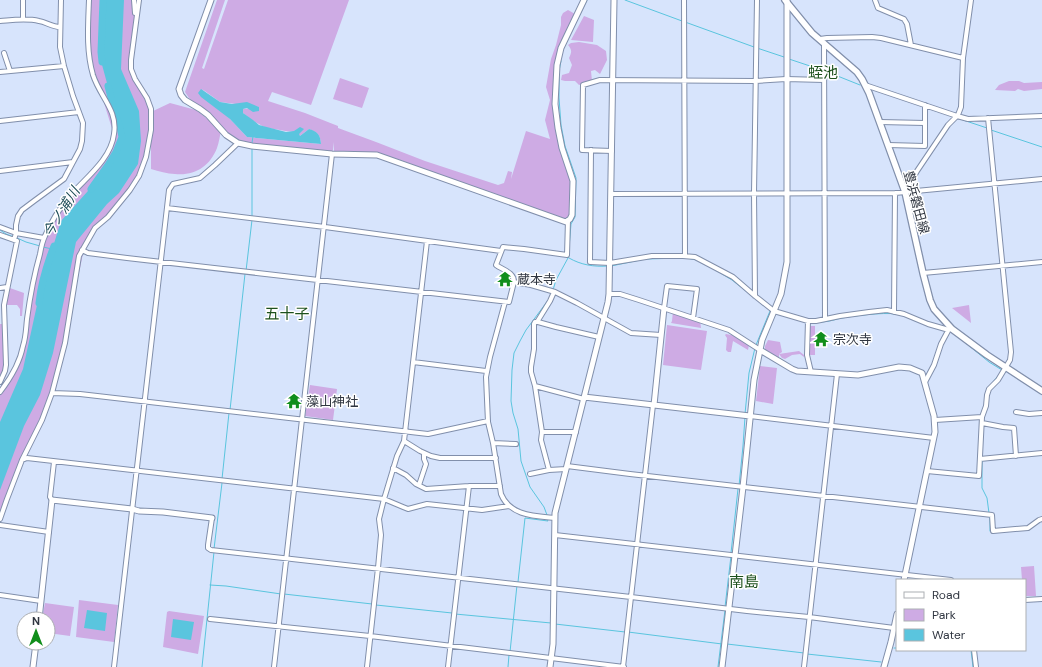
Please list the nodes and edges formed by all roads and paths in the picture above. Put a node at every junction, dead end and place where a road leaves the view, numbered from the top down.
1 (23, 0) edge
2 (61, 0) edge
3 (89, 0) edge
4 (134, 0) edge
5 (138, 0) edge
6 (211, 0) edge
7 (584, 0) edge
8 (614, 0) edge
9 (684, 0) edge
10 (757, 0) edge
11 (875, 0) edge
12 (971, 0) edge
13 (786, 1) edge
14 (23, 19) junction
15 (0, 21) edge
16 (135, 23) junction
17 (60, 27) junction
18 (822, 41) junction
19 (911, 45) junction
20 (4, 53) dead end
21 (963, 58) junction
22 (64, 66) junction
23 (10, 71) junction
24 (0, 72) edge
25 (786, 79) junction
26 (613, 80) junction
27 (824, 80) junction
28 (685, 81) junction
29 (756, 81) junction
30 (864, 85) junction
31 (925, 105) junction
32 (79, 112) junction
33 (957, 116) junction
34 (1042, 116) edge
35 (988, 118) junction
36 (0, 121) edge
37 (880, 122) junction
38 (925, 123) junction
39 (238, 143) junction
40 (888, 145) junction
41 (591, 150) junction
42 (612, 151) junction
43 (332, 154) junction
44 (73, 162) junction
45 (0, 171) edge
46 (1042, 179) edge
47 (995, 184) junction
48 (905, 192) junction
49 (754, 193) junction
50 (787, 193) junction
51 (824, 193) junction
52 (895, 193) junction
53 (611, 194) junction
54 (685, 194) junction
55 (166, 208) junction
56 (568, 220) junction
57 (0, 227) edge
58 (325, 227) junction
59 (16, 233) junction
60 (0, 234) edge
61 (44, 238) junction
62 (14, 240) junction
63 (427, 241) junction
64 (82, 250) junction
65 (501, 251) junction
66 (685, 256) junction
67 (160, 262) junction
68 (1042, 262) edge
69 (610, 263) junction
70 (1003, 265) junction
71 (923, 273) junction
72 (318, 280) junction
73 (514, 282) junction
74 (7, 287) junction
75 (0, 288) edge
76 (421, 292) junction
77 (554, 292) junction
78 (609, 294) junction
79 (754, 296) junction
80 (506, 302) junction
81 (664, 308) junction
82 (774, 312) junction
83 (894, 312) junction
84 (604, 318) junction
85 (693, 318) junction
86 (825, 319) junction
87 (537, 322) junction
88 (808, 322) junction
89 (949, 330) junction
90 (661, 335) junction
91 (599, 337) junction
92 (760, 350) junction
93 (413, 362) junction
94 (1005, 368) junction
95 (486, 371) junction
96 (811, 372) junction
97 (837, 374) junction
98 (1, 376) edge
99 (0, 382) edge
100 (925, 382) junction
101 (535, 386) junction
102 (1042, 391) edge
103 (0, 392) edge
104 (52, 393) junction
105 (584, 398) junction
106 (144, 402) junction
107 (654, 405) junction
108 (1016, 412) dead end
109 (1042, 413) edge
110 (750, 416) junction
111 (982, 417) junction
112 (302, 420) junction
113 (935, 420) junction
114 (488, 421) junction
115 (982, 423) junction
116 (831, 426) junction
117 (405, 431) junction
118 (542, 432) junction
119 (576, 432) junction
120 (934, 438) junction
121 (404, 441) junction
122 (493, 444) junction
123 (516, 444) dead end
124 (424, 453) junction
125 (1042, 453) edge
126 (1016, 456) junction
127 (496, 458) junction
128 (982, 459) junction
129 (22, 460) junction
130 (54, 462) junction
131 (567, 467) junction
132 (393, 468) junction
133 (549, 470) junction
134 (136, 471) junction
135 (927, 471) junction
136 (530, 474) dead end
137 (645, 475) junction
138 (419, 485) junction
139 (469, 486) junction
140 (500, 486) junction
141 (743, 486) junction
142 (294, 489) junction
143 (823, 496) junction
144 (384, 499) junction
145 (52, 500) junction
146 (509, 506) junction
147 (920, 507) junction
148 (467, 508) junction
149 (132, 509) junction
150 (212, 518) joint
151 (555, 518) junction
152 (0, 519) edge
153 (1042, 520) edge
154 (0, 525) edge
155 (49, 532) junction
156 (555, 535) junction
157 (637, 545) junction
158 (735, 556) junction
159 (287, 558) junction
160 (815, 565) junction
161 (378, 568) junction
162 (905, 577) edge
163 (459, 578) junction
164 (936, 579) edge
165 (554, 589) junction
166 (0, 595) edge
167 (631, 597) junction
168 (1042, 599) edge
169 (41, 600) junction
170 (1026, 600) edge
171 (729, 609) junction
172 (40, 611) edge
173 (809, 617) junction
174 (210, 619) dead end
175 (896, 619) edge
176 (278, 626) junction
177 (894, 628) junction
178 (370, 636) junction
179 (450, 646) junction
180 (35, 651) edge
181 (974, 651) edge
182 (551, 658) junction
183 (33, 667) edge
184 (114, 667) edge
185 (274, 667) edge
186 (367, 667) edge
187 (448, 667) edge
188 (550, 667) edge
189 (624, 667) edge
190 (722, 667) edge
191 (804, 667) edge
192 (884, 667) edge
193 (976, 667) edge

1 - 14 street
2 - 17 street
3 - 61 street
4 - 16 street
5 - 16 street
6 - 39 street
7 - 56 street
8 - 26 street
9 - 28 street
10 - 29 street
11 - 19 street
12 - 21 street
13 - 18 main road, 豊浜磐田線
13 - 25 street
14 - 15 street
14 - 17 street
16 - 64 street
17 - 22 street
18 - 19 street
18 - 27 street
18 - 30 main road, 豊浜磐田線
19 - 21 street
20 - 23 street
21 - 33 street
22 - 23 street
22 - 32 street
23 - 24 street
25 - 27 street
25 - 29 street
25 - 50 street
26 - 28 street
26 - 41 street
26 - 42 street
27 - 51 street
28 - 29 street
28 - 54 street
29 - 49 street
30 - 31 street
30 - 37 main road, 豊浜磐田線
31 - 33 street
31 - 38 street
32 - 36 street
32 - 44 street
33 - 35 street
33 - 48 street
34 - 35 street
35 - 47 street
37 - 38 street
37 - 40 main road, 豊浜磐田線
38 - 40 street
39 - 43 street
39 - 55 street
40 - 48 main road, 豊浜磐田線
41 - 42 street
41 - 69 street
42 - 53 street
43 - 56 street
43 - 58 street
44 - 45 street
44 - 59 street
46 - 47 street
47 - 48 street
47 - 70 street
48 - 52 street
48 - 71 main road, 豊浜磐田線
49 - 50 street
49 - 54 street
49 - 79 street
50 - 51 street
50 - 82 street
51 - 52 street
51 - 86 street
52 - 83 street
53 - 54 street
53 - 69 street
54 - 66 street
55 - 58 street
55 - 67 street
56 - 65 street
57 - 59 street
58 - 63 street
58 - 72 street
59 - 61 street
59 - 62 street
60 - 62 street
61 - 103 street
62 - 74 street
63 - 65 street
63 - 76 street
64 - 67 street
64 - 104 street
65 - 73 street
66 - 69 street
66 - 79 street
67 - 72 street
67 - 106 street
68 - 70 street
69 - 78 street
70 - 71 street
70 - 94 street
71 - 89 main road, 豊浜磐田線
72 - 76 street
72 - 112 street
73 - 77 street
73 - 80 street
74 - 75 street
74 - 98 street
76 - 80 street
76 - 93 street
77 - 84 street
77 - 87 street
78 - 81 street
78 - 84 street
79 - 82 street
80 - 95 street
81 - 85 street
81 - 85 street
81 - 90 street
82 - 88 street
82 - 92 street
83 - 86 street
83 - 89 street
84 - 90 street
84 - 91 street
85 - 92 street
86 - 88 street
87 - 91 street
87 - 101 street
88 - 96 street
89 - 94 main road, 豊浜磐田線
89 - 100 street
90 - 107 street
91 - 105 street
92 - 96 street
92 - 110 street
93 - 95 street
93 - 117 street
94 - 102 main road, 豊浜磐田線
94 - 111 street
95 - 114 street
96 - 97 street
97 - 100 street
97 - 116 street
98 - 99 street
100 - 113 street
101 - 105 street
101 - 118 street
104 - 106 street
104 - 129 street
105 - 107 street
105 - 119 street
106 - 112 street
106 - 134 street
107 - 110 street
107 - 137 street
108 - 109 street
110 - 116 street
110 - 141 street
111 - 113 street
111 - 115 street
112 - 117 street
112 - 142 street
113 - 120 street
114 - 117 street
114 - 122 street
115 - 126 street
115 - 128 street
116 - 120 street
116 - 143 street
117 - 121 street
118 - 119 street
118 - 133 street
119 - 131 street
120 - 135 street
121 - 124 street
121 - 132 street
122 - 123 street
122 - 127 street
124 - 127 street
124 - 138 street
125 - 126 street
126 - 128 street
127 - 140 street
128 - 135 street
129 - 130 street
129 - 152 street
130 - 134 street
130 - 145 street
131 - 133 street
131 - 137 street
131 - 151 street
132 - 138 street
132 - 144 street
133 - 136 street
134 - 142 street
134 - 149 street
135 - 147 street
137 - 141 street
137 - 157 street
138 - 139 street
139 - 140 street
139 - 148 street
140 - 146 street
141 - 143 street
141 - 158 street
142 - 144 street
142 - 159 street
143 - 147 street
143 - 160 street
144 - 148 street
144 - 161 street
145 - 149 street
145 - 155 street
146 - 148 street
146 - 151 street
147 - 153 street
147 - 162 street
148 - 163 street
149 - 150 street
149 - 184 street
150 - 159 street
151 - 156 street
154 - 155 street
155 - 169 street
156 - 157 street
156 - 165 street
157 - 158 street
157 - 167 street
158 - 160 street
158 - 171 street
159 - 161 street
159 - 176 street
160 - 162 street
160 - 173 street
161 - 163 street
161 - 178 street
162 - 164 street
163 - 165 street
163 - 179 street
165 - 167 street
165 - 182 street
166 - 169 street
167 - 171 street
167 - 189 street
168 - 170 street
169 - 172 street
171 - 173 street
171 - 190 street
173 - 177 street
173 - 191 street
174 - 176 street
175 - 177 street
176 - 178 street
176 - 185 street
177 - 192 street
178 - 179 street
178 - 186 street
179 - 182 street
179 - 187 street
180 - 183 street
181 - 193 street
182 - 188 street
182 - 189 street

